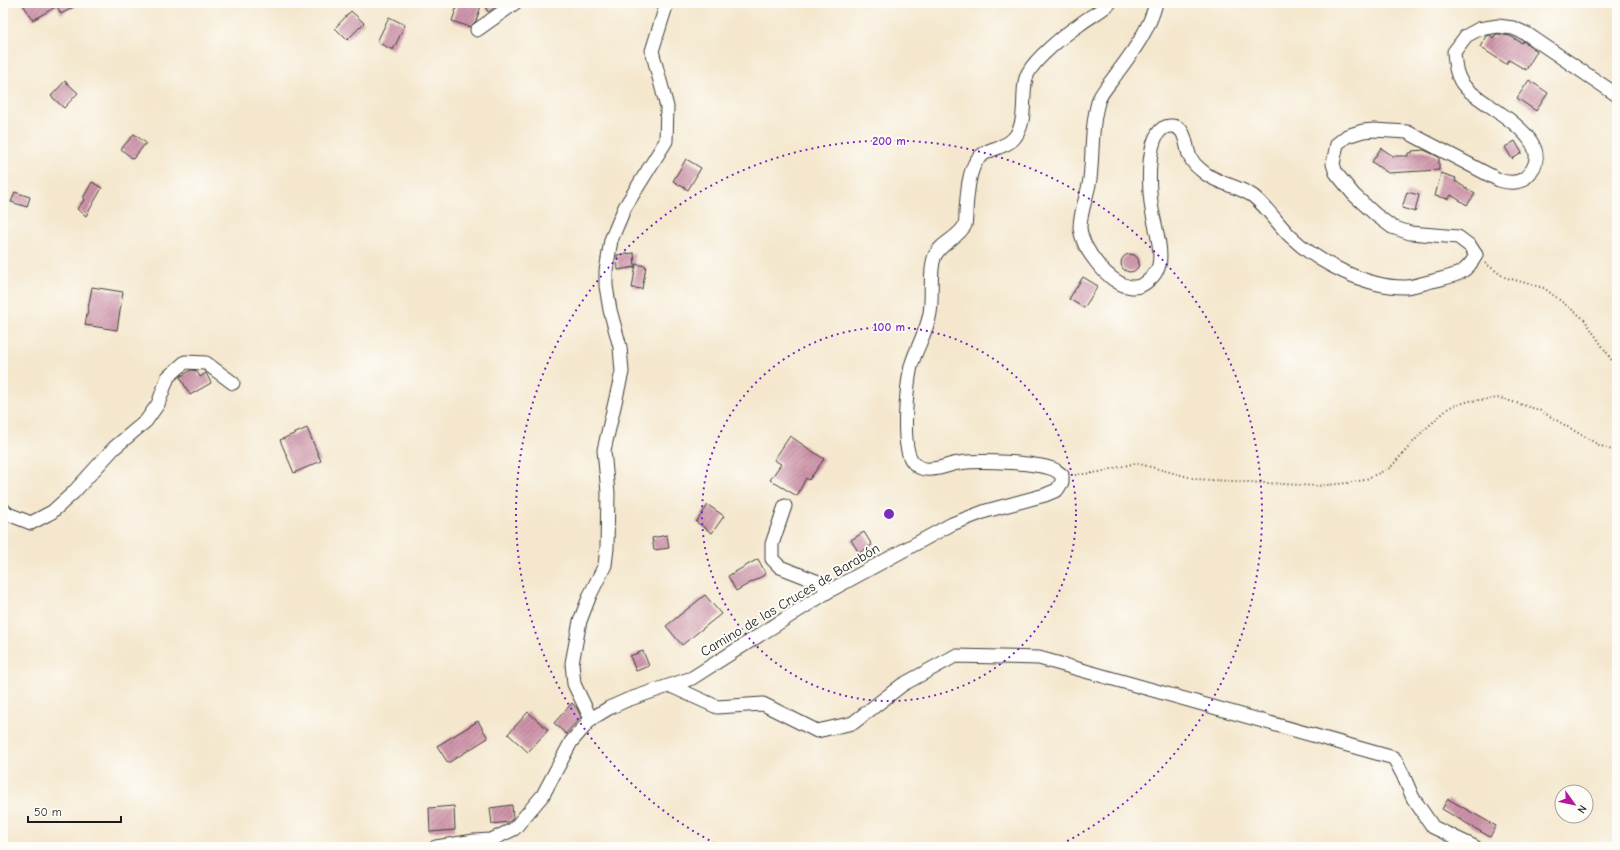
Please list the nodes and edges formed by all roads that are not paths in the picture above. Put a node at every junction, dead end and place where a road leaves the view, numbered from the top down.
1 (515, 3) edge
2 (667, 3) edge
3 (1110, 3) edge
4 (1156, 3) edge
5 (477, 30) dead end
6 (1617, 95) edge
7 (233, 383) dead end
8 (785, 506) dead end
9 (3, 509) edge
10 (829, 591) junction
11 (671, 686) junction
12 (591, 719) junction
13 (436, 847) edge
14 (1475, 847) edge

1 - 5 street
2 - 12 street
3 - 10 street, Camino de las Cruces de Barabón
4 - 6 street
7 - 9 street
8 - 10 street
10 - 11 street, Camino de las Cruces de Barabón
11 - 12 street, Camino de las Cruces de Barabón
11 - 14 street
12 - 13 street, Camino de las Cruces de Barabón

